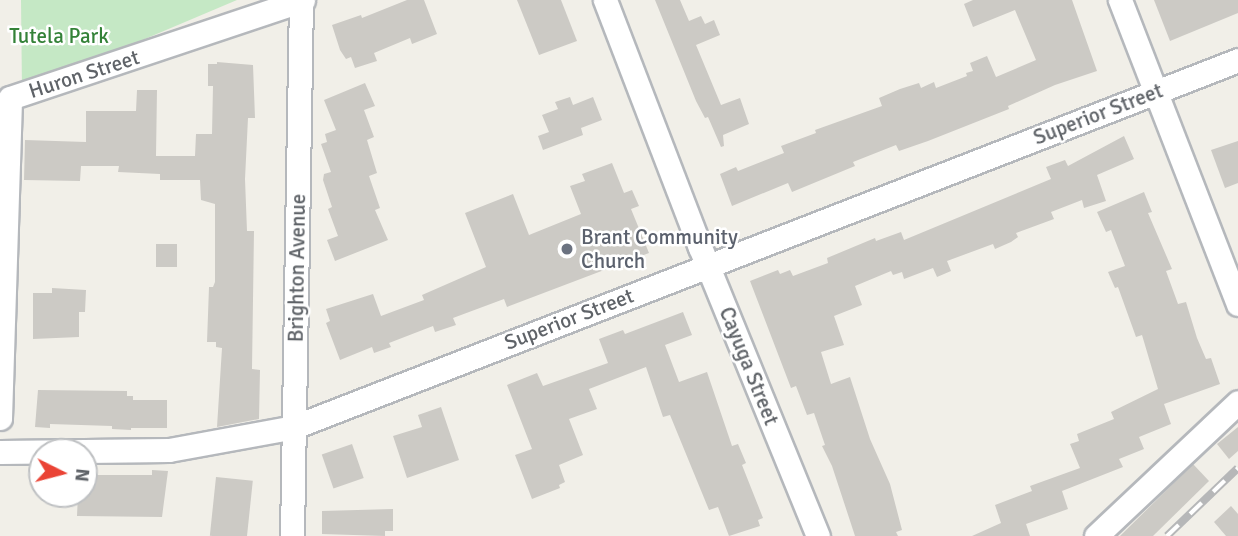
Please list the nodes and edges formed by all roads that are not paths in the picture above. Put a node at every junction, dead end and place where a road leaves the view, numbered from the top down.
1 (302, 0) edge
2 (605, 0) edge
3 (1119, 0) edge
4 (1238, 60) edge
5 (1155, 92) junction
6 (707, 265) junction
7 (1238, 304) edge
8 (1238, 402) edge
9 (0, 418) edge
10 (294, 427) junction
11 (0, 452) edge
12 (292, 536) edge
13 (818, 536) edge
14 (1096, 536) edge

1 - 9 street, Huron Street
1 - 10 street, Brighton Avenue
2 - 6 street, Cayuga Street
3 - 5 street
4 - 5 street, Superior Street
5 - 6 street, Superior Street
5 - 7 street
6 - 10 street, Superior Street
6 - 13 street, Cayuga Street
8 - 14 street
10 - 11 street, Superior Street
10 - 12 street, Brighton Avenue

